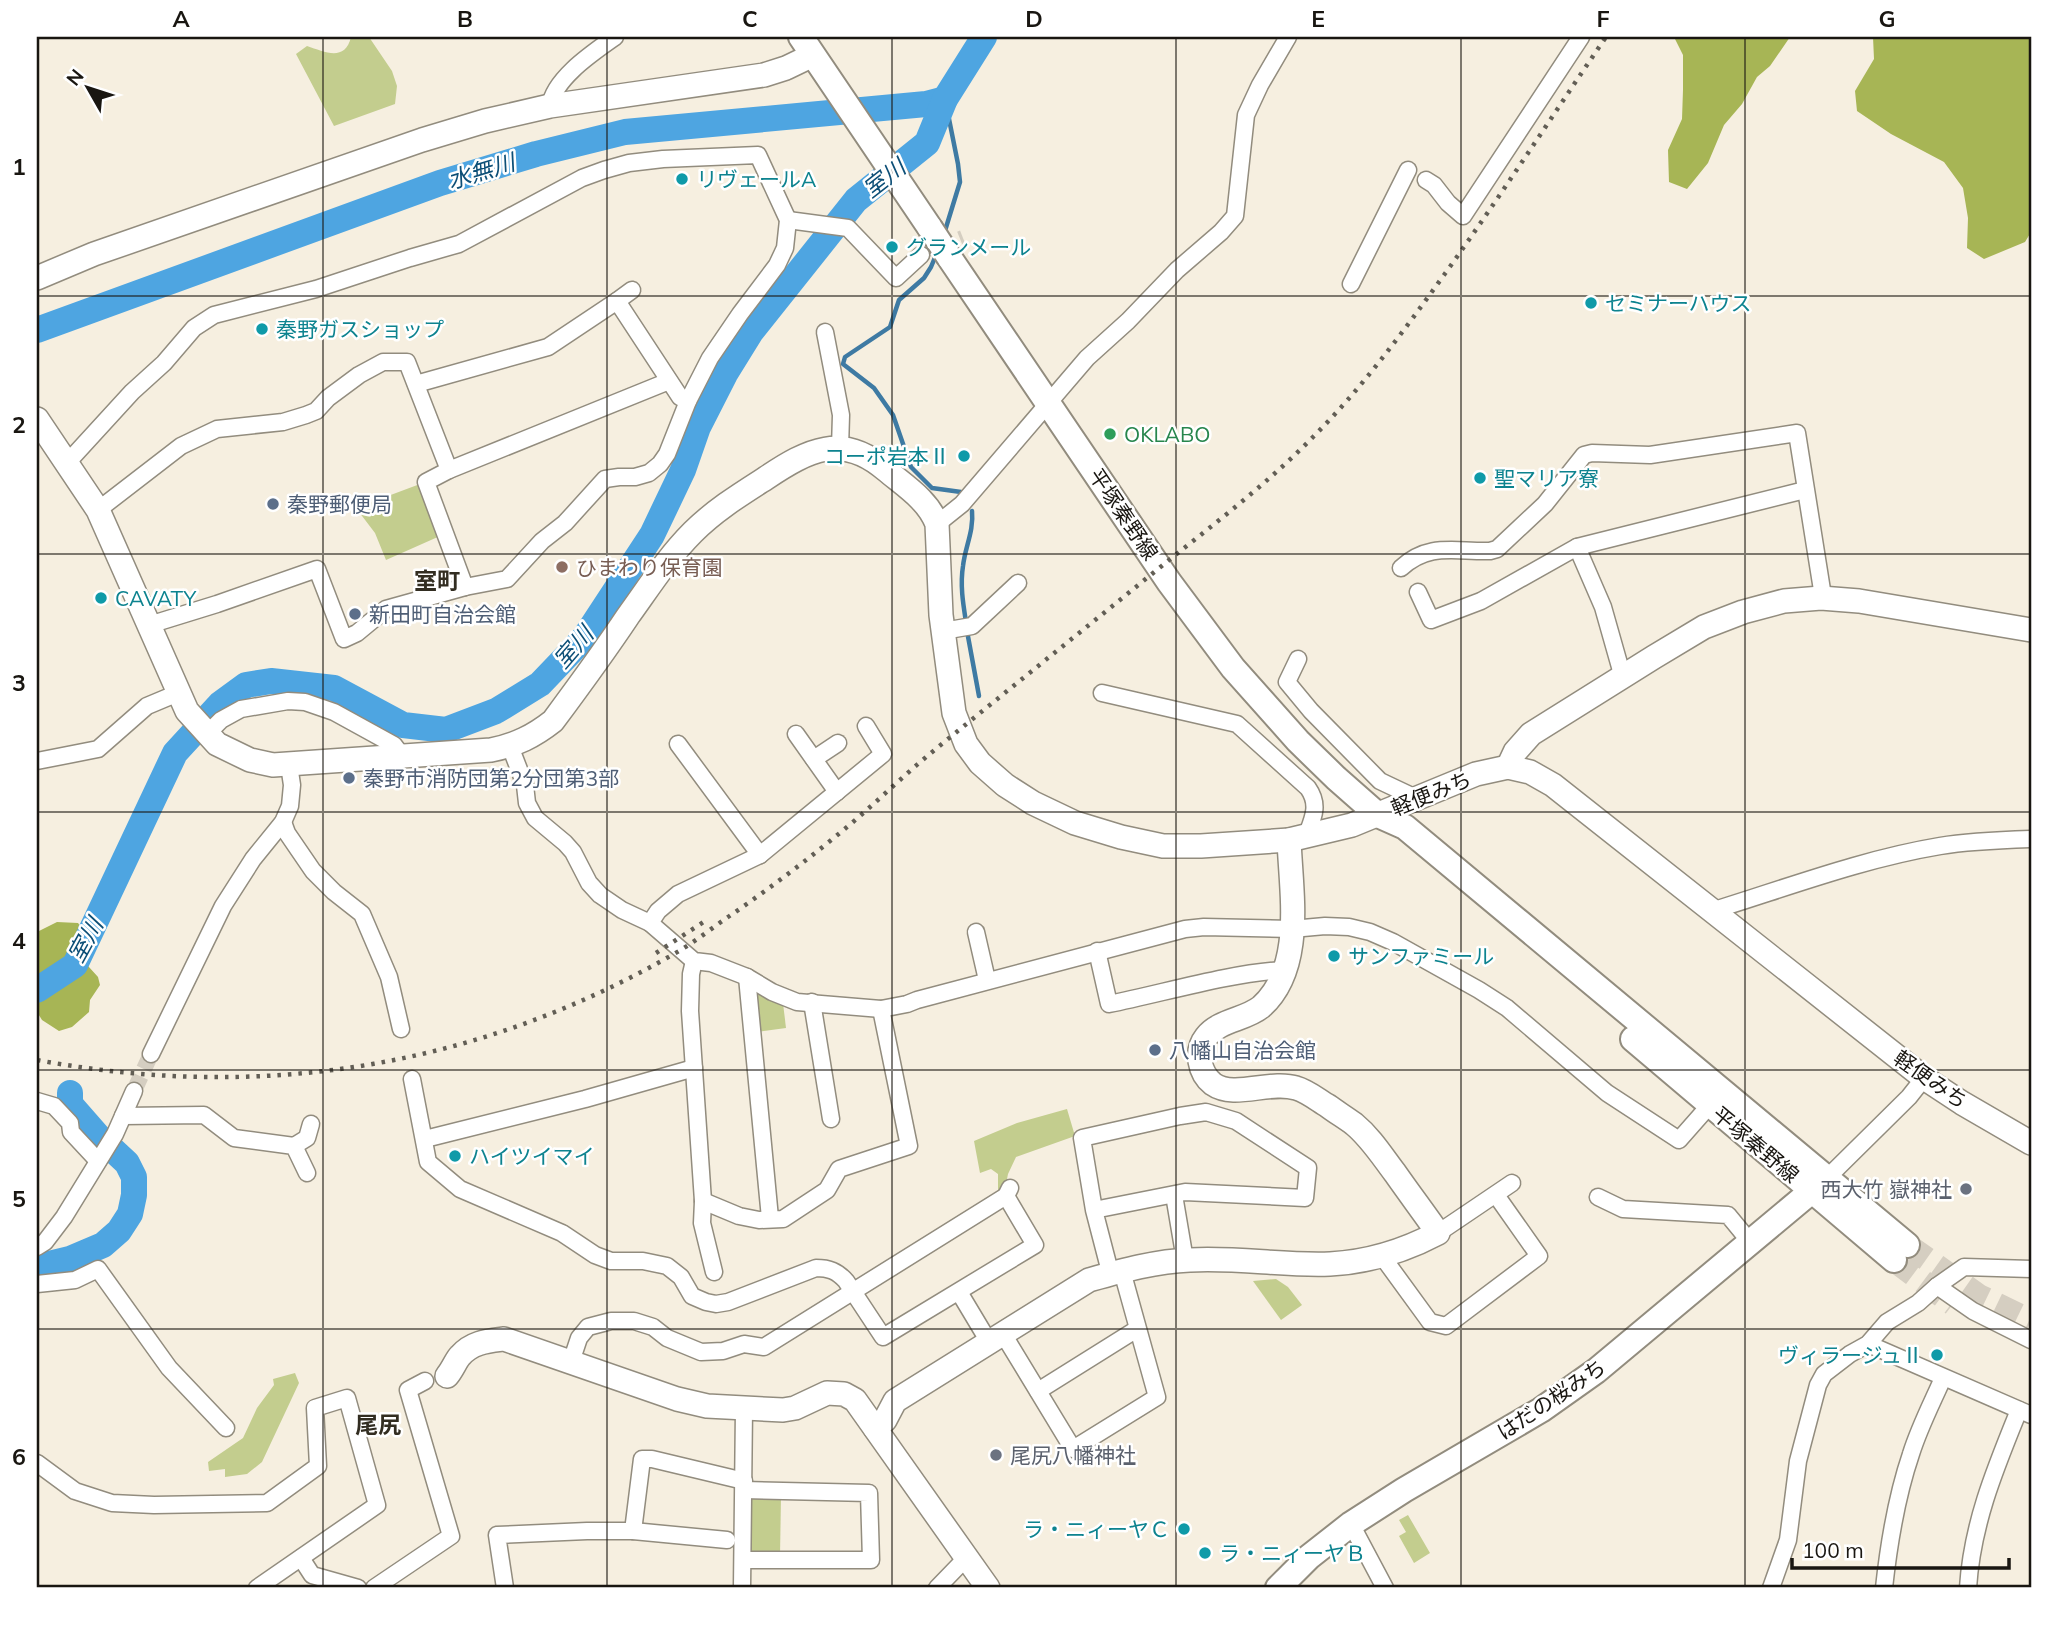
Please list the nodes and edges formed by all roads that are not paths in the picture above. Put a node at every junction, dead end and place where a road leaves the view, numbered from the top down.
1 (615, 37) edge
2 (1288, 37) edge
3 (1581, 37) edge
4 (807, 46) edge
5 (550, 106) junction
6 (1408, 170) dead end
7 (1426, 180) dead end
8 (788, 220) junction
9 (921, 256) tunnel mouth
10 (37, 278) edge
11 (1351, 284) dead end
12 (632, 290) dead end
13 (617, 301) junction
14 (825, 332) dead end
15 (669, 381) junction
16 (416, 384) junction
17 (688, 401) junction
18 (1049, 402) junction
19 (37, 419) edge
20 (840, 448) junction
21 (67, 463) junction
22 (449, 470) junction
23 (1805, 490) junction
24 (98, 510) junction
25 (937, 524) junction
26 (1577, 547) junction
27 (1401, 568) dead end
28 (1018, 583) dead end
29 (465, 587) junction
30 (1418, 592) dead end
31 (1821, 598) junction
32 (149, 625) junction
33 (958, 628) junction
34 (2031, 630) edge
35 (1298, 659) dead end
36 (1624, 675) junction
37 (1102, 693) dead end
38 (183, 702) junction
39 (866, 726) dead end
40 (206, 733) junction
41 (796, 734) dead end
42 (838, 743) dead end
43 (678, 744) dead end
44 (510, 746) junction
45 (403, 757) junction
46 (814, 759) junction
47 (37, 761) edge
48 (289, 765) junction
49 (1508, 767) junction
50 (837, 792) junction
51 (1416, 798) junction
52 (1378, 815) junction
53 (283, 822) junction
54 (1298, 838) junction
55 (2031, 839) edge
56 (760, 855) junction
57 (1711, 911) junction
58 (650, 923) junction
59 (1292, 929) junction
60 (976, 932) dead end
61 (1097, 951) junction
62 (694, 961) junction
63 (1284, 970) junction
64 (747, 977) junction
65 (987, 980) junction
66 (812, 1002) junction
67 (881, 1009) junction
68 (401, 1029) dead end
69 (150, 1054) tunnel mouth
70 (694, 1068) junction
71 (1924, 1078) junction
72 (412, 1079) dead end
73 (134, 1091) tunnel mouth
74 (1716, 1098) junction
75 (37, 1101) edge
76 (122, 1116) junction
77 (831, 1119) dead end
78 (311, 1124) dead end
79 (425, 1139) junction
80 (2031, 1143) edge
81 (294, 1146) junction
82 (100, 1158) junction
83 (307, 1172) dead end
84 (1511, 1183) dead end
85 (1819, 1185) junction
86 (1174, 1195) junction
87 (1496, 1195) junction
88 (1598, 1197) dead end
89 (703, 1201) junction
90 (1094, 1210) junction
91 (771, 1219) junction
92 (1438, 1233) junction
93 (1751, 1242) junction
94 (37, 1247) edge
95 (1900, 1252) tunnel mouth
96 (1385, 1255) junction
97 (1185, 1260) junction
98 (1115, 1268) junction
99 (2031, 1269) edge
100 (714, 1272) dead end
101 (37, 1284) edge
102 (1937, 1286) junction
103 (853, 1290) junction
104 (959, 1292) junction
105 (1137, 1329) junction
106 (2031, 1340) edge
107 (999, 1342) junction
108 (1868, 1344) junction
109 (571, 1362) junction
110 (447, 1376) dead end
111 (1943, 1378) junction
112 (425, 1381) dead end
113 (1038, 1391) junction
114 (744, 1408) junction
115 (2025, 1413) edge
116 (875, 1427) junction
117 (226, 1428) dead end
118 (37, 1463) edge
119 (744, 1486) junction
120 (1352, 1524) junction
121 (633, 1531) junction
122 (727, 1540) dead end
123 (967, 1557) junction
124 (301, 1558) junction
125 (743, 1560) junction
126 (257, 1588) edge
127 (358, 1588) edge
128 (374, 1588) edge
129 (505, 1588) edge
130 (742, 1588) edge
131 (937, 1588) edge
132 (988, 1588) edge
133 (1278, 1588) edge
134 (1385, 1588) edge
135 (1771, 1588) edge
136 (1884, 1588) edge
137 (1968, 1588) edge

1 - 5 street
2 - 18 street
3 - 7 street
4 - 5 street
4 - 18 main road, 平塚秦野線, bridge
5 - 10 street
6 - 11 street
8 - 9 street
8 - 17 street
8 - 21 street
12 - 13 street
13 - 15 street
13 - 16 street
14 - 20 street
15 - 17 street
15 - 22 street
16 - 22 street
16 - 24 street
17 - 29 street
18 - 25 street
18 - 52 main road, 平塚秦野線
19 - 21 street
20 - 25 street
20 - 44 street
21 - 24 street
22 - 29 street
23 - 26 street
23 - 27 street
23 - 31 street
24 - 32 street
25 - 33 street, 軽便みち
26 - 30 street
26 - 36 street
28 - 33 street
29 - 32 street
31 - 34 street
31 - 36 street
32 - 38 street
33 - 54 street, 軽便みち
35 - 51 street
36 - 49 street
37 - 54 street
38 - 40 street
38 - 47 street
39 - 50 street
40 - 45 street
40 - 48 street
41 - 46 street
42 - 46 street
43 - 56 street
44 - 45 street
44 - 58 street
45 - 48 street
46 - 50 street
48 - 53 street
49 - 51 street, 軽便みち
49 - 57 street, 軽便みち
50 - 56 street
51 - 52 street, 軽便みち
52 - 54 street, 軽便みち
52 - 74 main road, 平塚秦野線
53 - 68 street
53 - 69 street
54 - 59 street
55 - 57 street
56 - 58 street
57 - 71 street, 軽便みち
58 - 62 street
59 - 61 street
59 - 63 street
59 - 74 street
60 - 65 street
61 - 63 street
61 - 65 street
62 - 64 street
62 - 70 street
63 - 92 street
64 - 66 street
64 - 91 street
65 - 67 street
66 - 67 street
66 - 77 street
67 - 91 street
70 - 79 street
70 - 89 street
71 - 80 street, 軽便みち
71 - 85 street
72 - 79 street
73 - 76 street
74 - 85 main road, 平塚秦野線
75 - 82 street
76 - 81 street
76 - 82 street
78 - 81 street
79 - 103 street
81 - 83 street
82 - 94 street
84 - 87 street
85 - 93 main road, はだの桜みち
85 - 95 main road, 平塚秦野線
86 - 90 street
86 - 90 street
86 - 97 street
87 - 92 street
87 - 96 street
88 - 93 street
89 - 91 street
89 - 100 street
90 - 98 street
92 - 96 street
93 - 120 main road, はだの桜みち
96 - 97 street
97 - 98 street
98 - 105 street
98 - 107 street
99 - 102 street
101 - 117 street
102 - 106 street
102 - 108 street
103 - 104 street
103 - 104 street
103 - 109 street
104 - 107 street
105 - 113 street
105 - 113 street
107 - 113 street
107 - 116 street
108 - 111 street
108 - 135 street
109 - 110 street
109 - 114 street
111 - 115 street
111 - 136 street
112 - 128 street
114 - 116 street
114 - 119 street
115 - 137 street
116 - 123 street
118 - 124 street
119 - 121 street
119 - 125 street
119 - 125 street
120 - 133 main road, はだの桜みち
120 - 134 street
121 - 122 street
121 - 129 street
123 - 131 street
123 - 132 street
124 - 126 street
124 - 127 street
125 - 130 street

